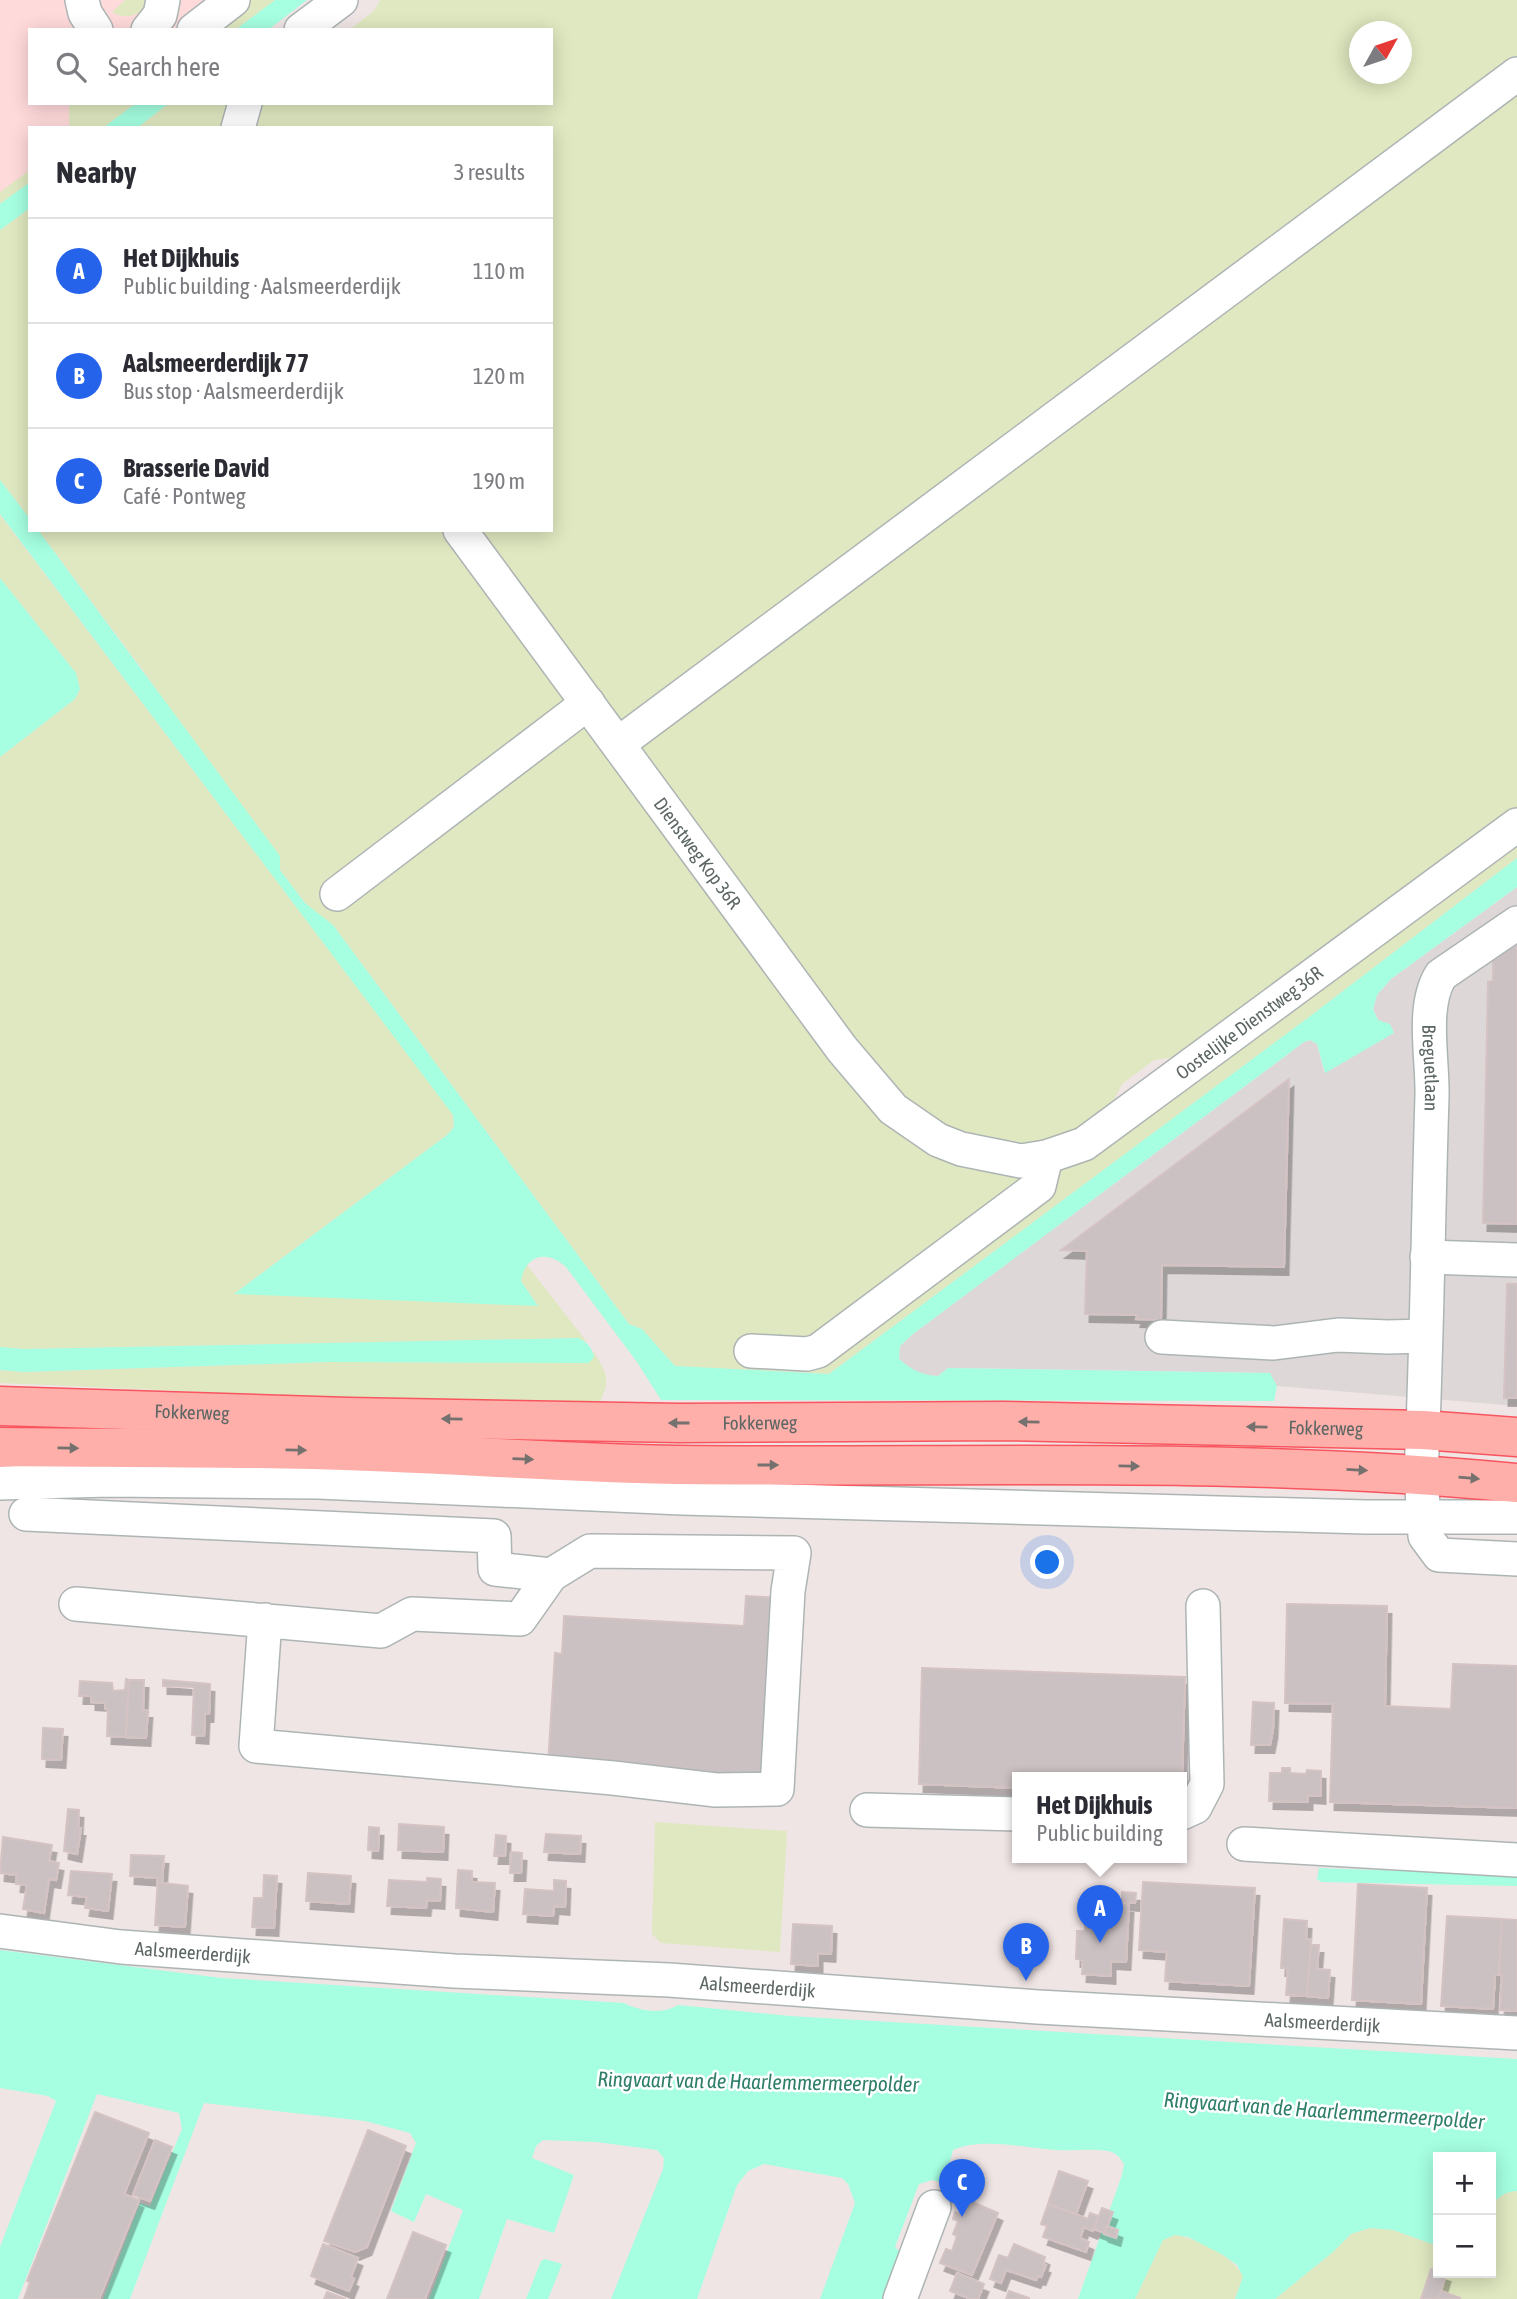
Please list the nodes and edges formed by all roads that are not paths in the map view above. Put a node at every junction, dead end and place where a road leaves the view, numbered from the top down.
1 (82, 0) edge
2 (164, 0) edge
3 (233, 0) edge
4 (341, 0) edge
5 (95, 28) edge
6 (150, 28) edge
7 (160, 28) edge
8 (197, 28) edge
9 (305, 28) edge
10 (1517, 74) edge
11 (244, 105) edge
12 (239, 126) edge
13 (461, 532) edge
14 (588, 703) junction
15 (618, 744) junction
16 (1517, 825) edge
17 (337, 894) dead end
18 (1517, 923) edge
19 (961, 1149) joint
20 (1046, 1157) junction
21 (1427, 1257) junction
22 (1517, 1260) edge
23 (1425, 1336) junction
24 (1162, 1337) dead end
25 (751, 1351) dead end
26 (0, 1406) edge
27 (1423, 1430) junction
28 (1517, 1437) edge
29 (0, 1447) edge
30 (1421, 1474) junction
31 (1517, 1483) edge
32 (13, 1498) edge
33 (682, 1498) junction
34 (1423, 1517) junction
35 (1517, 1517) edge
36 (681, 1553) junction
37 (1517, 1559) edge
38 (551, 1575) junction
39 (76, 1604) dead end
40 (1203, 1606) dead end
41 (265, 1620) junction
42 (867, 1810) dead end
43 (1187, 1811) edge
44 (1012, 1814) edge
45 (1244, 1844) dead end
46 (1517, 1860) edge
47 (0, 1931) edge
48 (1517, 2033) edge
49 (934, 2207) dead end
50 (900, 2299) edge

1 - 5 street
2 - 6 street
2 - 7 street
3 - 8 street
4 - 9 street
10 - 15 street
11 - 12 street
13 - 14 street, Dienstweg Kop 36R
14 - 15 street, Dienstweg Kop 36R
14 - 17 street
15 - 19 street, Dienstweg Kop 36R
16 - 20 street, Oostelijke Dienstweg 36R
18 - 21 street, Breguetlaan
19 - 20 street, Oostelijke Dienstweg 36R
20 - 25 street
21 - 22 street
21 - 23 street, Breguetlaan
23 - 24 street
23 - 27 street, Breguetlaan
27 -> 26 main road, Fokkerweg
27 - 28 main road, Fokkerweg
27 - 30 street, Breguetlaan
29 -> 30 main road, Fokkerweg
30 -> 31 main road, Fokkerweg
30 - 34 street
32 - 33 street
32 - 38 street
33 - 34 street
33 - 36 street
34 - 35 street
34 - 37 street
36 - 38 street
36 - 41 street
38 - 41 street
39 - 41 street
40 - 43 street
42 - 44 street
45 - 46 street
47 - 48 street, Aalsmeerderdijk
49 - 50 street

